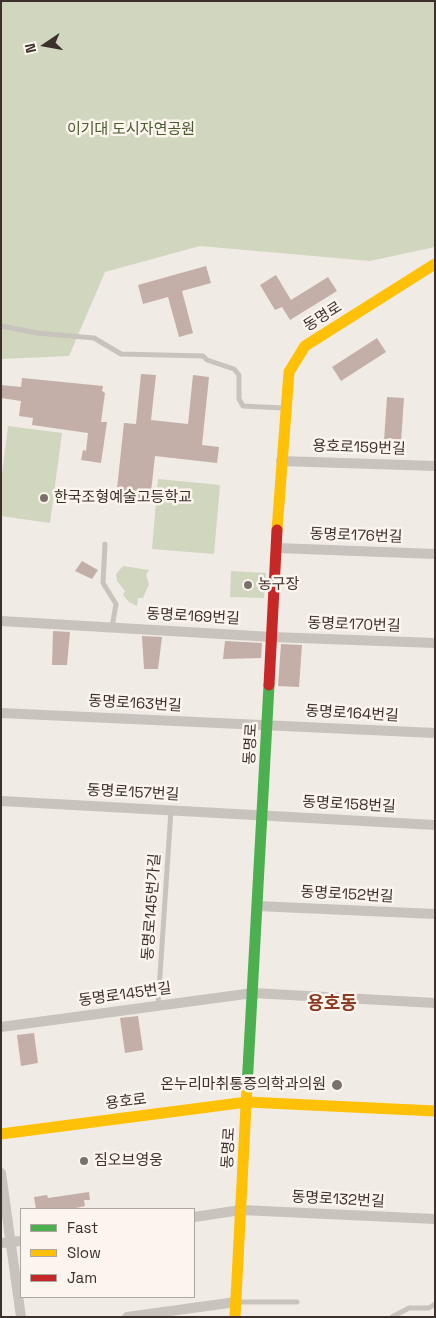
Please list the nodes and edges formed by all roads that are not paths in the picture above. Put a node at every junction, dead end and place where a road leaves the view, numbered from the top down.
1 (435, 264) edge
2 (1, 326) edge
3 (286, 408) junction
4 (282, 461) junction
5 (435, 466) edge
6 (105, 544) dead end
7 (277, 548) junction
8 (435, 554) edge
9 (1, 621) edge
10 (112, 628) junction
11 (272, 637) junction
12 (435, 643) edge
13 (1, 713) edge
14 (267, 725) junction
15 (435, 733) edge
16 (1, 801) edge
17 (171, 810) junction
18 (262, 815) junction
19 (435, 825) edge
20 (257, 906) junction
21 (435, 914) edge
22 (252, 993) junction
23 (435, 1004) edge
24 (158, 1006) junction
25 (1, 1026) edge
26 (247, 1102) junction
27 (435, 1111) edge
28 (1, 1134) edge
29 (1, 1173) edge
30 (241, 1210) junction
31 (195, 1217) edge
32 (435, 1219) edge
33 (11, 1242) edge
34 (236, 1302) junction
35 (297, 1302) dead end
36 (435, 1304) edge
37 (20, 1317) edge
38 (127, 1317) edge
39 (235, 1317) edge
40 (392, 1317) edge

1 - 3 street, 동명로
2 - 3 lane
3 - 4 street, 동명로
4 - 5 street, 용호로159번길
4 - 7 street, 동명로
6 - 10 lane
7 - 8 street, 동명로176번길
7 - 11 street, 동명로
9 - 10 street, 동명로169번길
10 - 11 street, 동명로169번길
11 - 12 street, 동명로170번길
11 - 14 street, 동명로
13 - 14 street, 동명로163번길
14 - 15 street, 동명로164번길
14 - 18 street, 동명로
16 - 17 street, 동명로157번길
17 - 18 street, 동명로157번길
17 - 24 lane, 동명로145번가길
18 - 19 street, 동명로158번길
18 - 20 street, 동명로
20 - 21 street, 동명로152번길
20 - 22 street, 동명로
22 - 23 street, 동명로145번길
22 - 24 street, 동명로145번길
22 - 26 street, 동명로
24 - 25 street, 동명로145번길
26 - 27 street, 용호로
26 - 28 street, 용호로
26 - 30 street, 동명로
29 - 33 street
30 - 31 street, 동명로132번길
30 - 32 street, 동명로132번길
30 - 34 street, 동명로
33 - 37 street
34 - 35 lane
34 - 38 street
34 - 39 street, 동명로
36 - 40 lane

